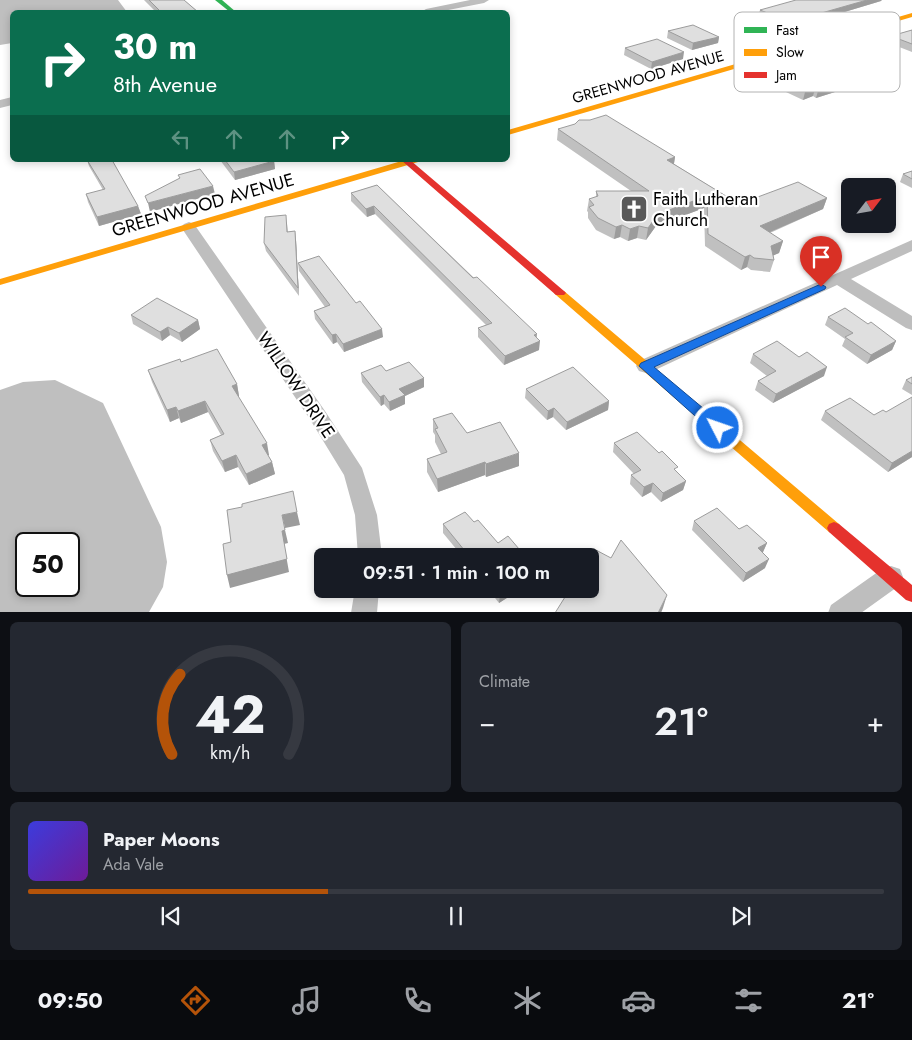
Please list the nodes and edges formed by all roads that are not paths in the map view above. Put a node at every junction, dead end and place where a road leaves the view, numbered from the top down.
1 (218, 0) edge
2 (484, 0) edge
3 (230, 10) edge
4 (436, 10) edge
5 (912, 15) edge
6 (900, 19) edge
7 (734, 67) edge
8 (510, 132) edge
9 (406, 162) edge
10 (410, 162) edge
11 (189, 227) junction
12 (912, 245) edge
13 (839, 279) junction
14 (0, 282) edge
15 (912, 324) edge
16 (646, 366) junction
17 (369, 548) edge
18 (891, 577) junction
19 (912, 595) edge
20 (366, 598) edge
21 (364, 612) edge
22 (840, 612) edge

1 - 3 street
2 - 4 street
5 - 6 street, GREENWOOD AVENUE
7 - 8 street, GREENWOOD AVENUE
9 - 11 street, GREENWOOD AVENUE
10 - 16 street
11 - 14 street, GREENWOOD AVENUE
11 - 17 street, WILLOW DRIVE
12 - 13 street
13 - 15 street
13 - 16 street
16 - 18 street
18 - 19 street
18 - 22 street
20 - 21 street

